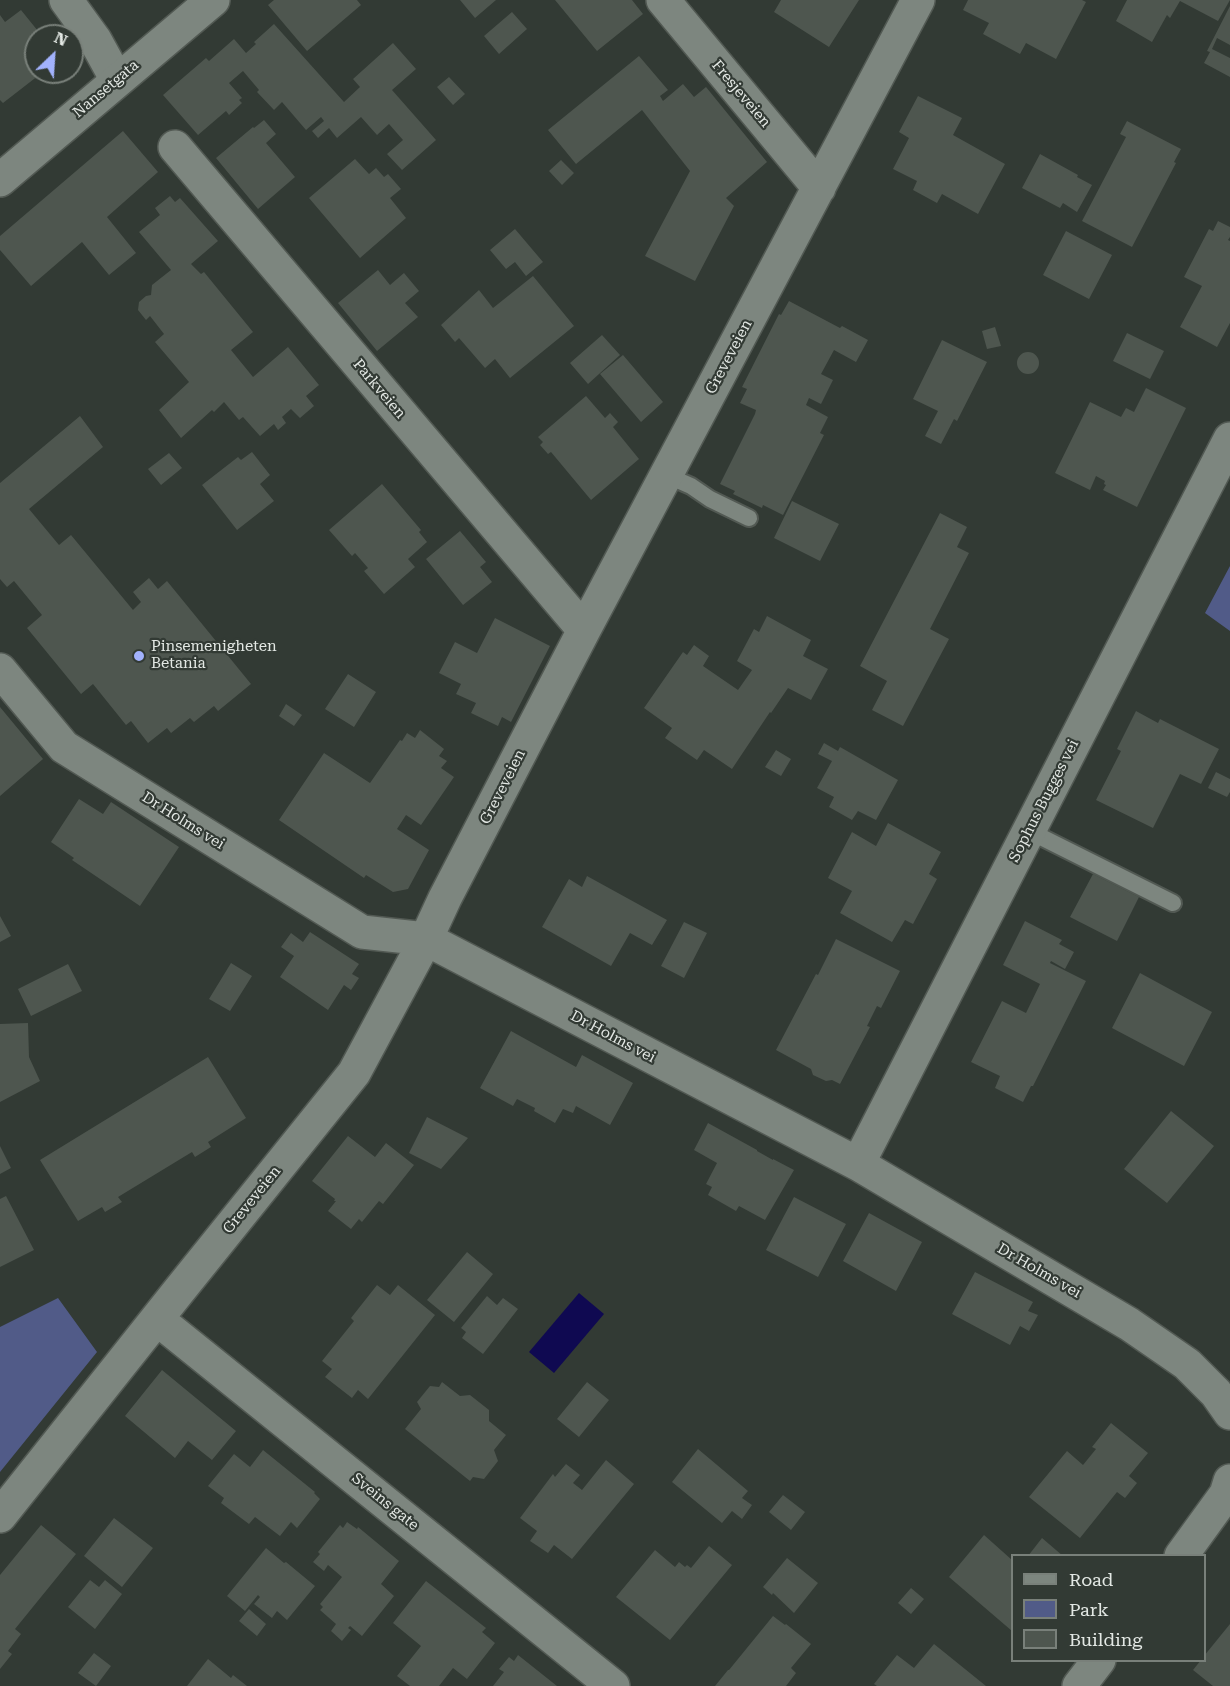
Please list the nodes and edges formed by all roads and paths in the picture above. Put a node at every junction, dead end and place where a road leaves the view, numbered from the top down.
1 (66, 0) edge
2 (213, 0) edge
3 (663, 0) edge
4 (918, 0) edge
5 (117, 80) junction
6 (175, 147) dead end
7 (0, 180) edge
8 (819, 188) junction
9 (1230, 439) edge
10 (666, 475) junction
11 (748, 518) dead end
12 (584, 630) junction
13 (0, 670) edge
14 (1029, 831) junction
15 (1173, 903) dead end
16 (426, 939) junction
17 (858, 1164) junction
18 (157, 1319) junction
19 (1230, 1413) edge
20 (1230, 1481) edge
21 (0, 1516) edge
22 (1183, 1554) edge
23 (1097, 1662) edge
24 (613, 1686) edge
25 (1078, 1686) edge

1 - 5 street
2 - 5 street, Nansetgata
3 - 8 street, Fresjeveien
4 - 8 street, Greveveien
5 - 7 street, Nansetgata
6 - 12 street, Parkveien
8 - 10 street, Greveveien
9 - 14 street, Sophus Bugges vei
10 - 11 lane
10 - 12 street, Greveveien
12 - 16 street, Greveveien
13 - 16 street, Dr Holms vei
14 - 15 lane
14 - 17 street, Sophus Bugges vei
16 - 17 street, Dr Holms vei
16 - 18 street, Greveveien
17 - 19 street, Dr Holms vei
18 - 21 street, Greveveien
18 - 24 street, Sveins gate
20 - 22 street
23 - 25 street

